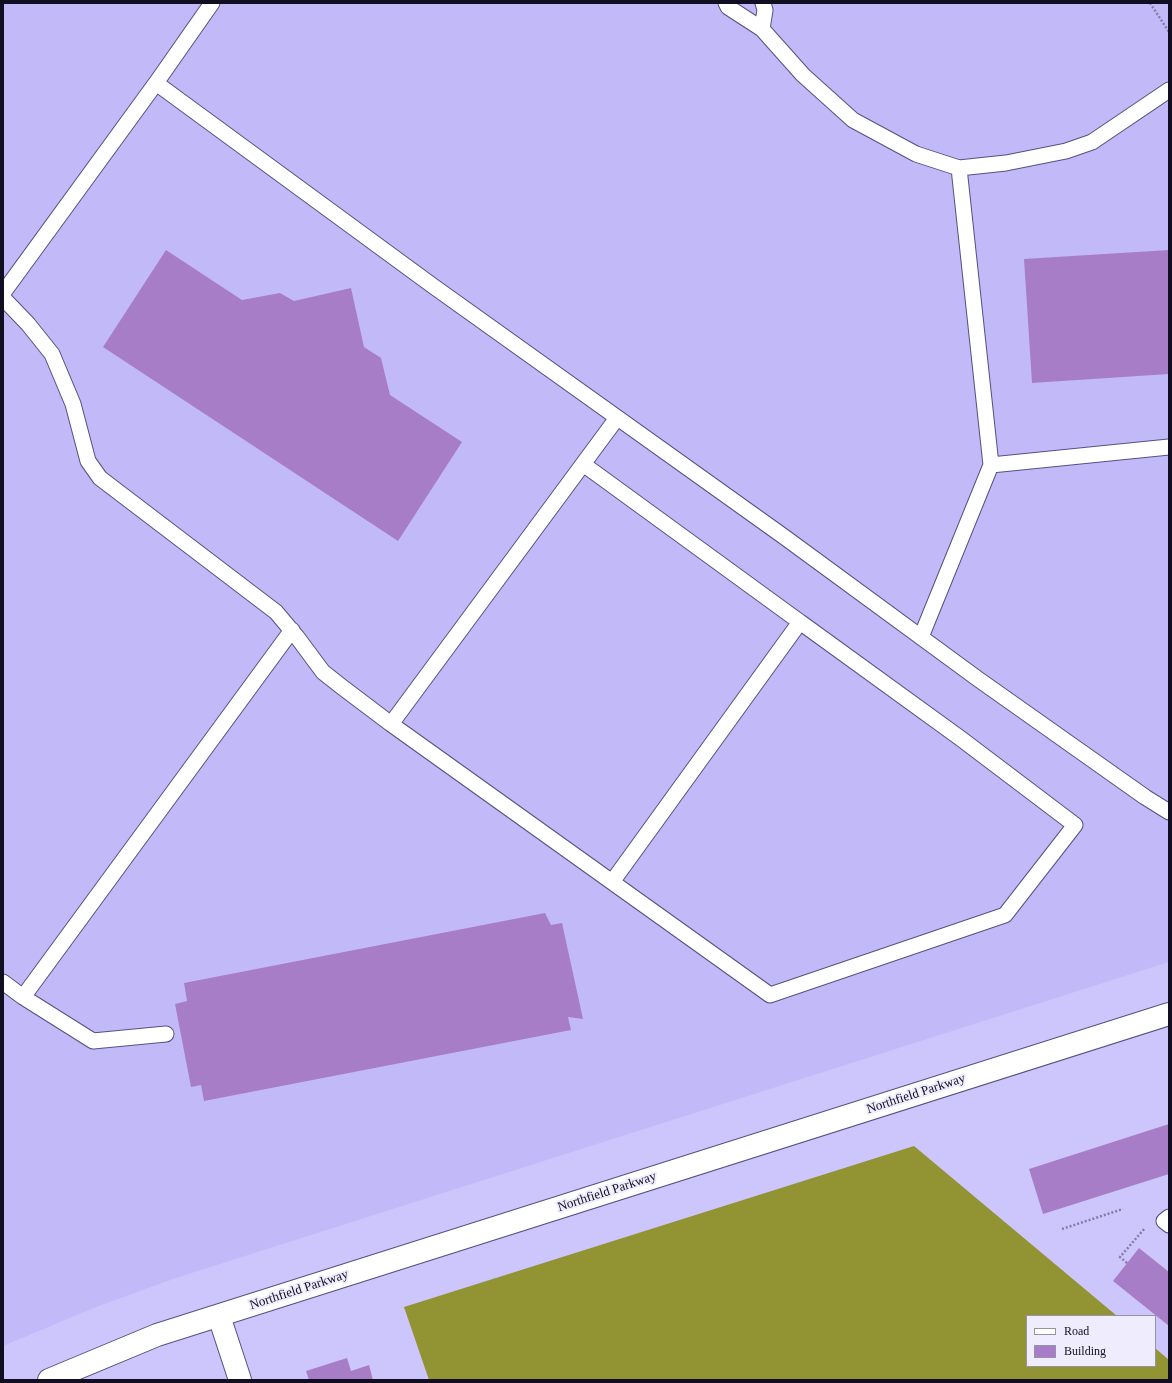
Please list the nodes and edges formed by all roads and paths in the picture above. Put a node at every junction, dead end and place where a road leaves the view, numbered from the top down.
1 (212, 3) edge
2 (726, 3) edge
3 (763, 3) edge
4 (1150, 3) edge
5 (762, 29) junction
6 (1169, 32) edge
7 (156, 83) junction
8 (1169, 90) edge
9 (959, 168) junction
10 (3, 293) edge
11 (3, 298) edge
12 (617, 418) junction
13 (1169, 447) edge
14 (583, 464) junction
15 (991, 465) junction
16 (800, 622) junction
17 (292, 630) junction
18 (921, 637) junction
19 (391, 724) junction
20 (1169, 812) edge
21 (612, 882) junction
22 (3, 982) edge
23 (23, 997) junction
24 (1169, 1014) edge
25 (166, 1034) dead end
26 (1123, 1209) dead end
27 (1169, 1217) edge
28 (1169, 1225) edge
29 (1145, 1228) dead end
30 (1062, 1229) dead end
31 (1127, 1263) dead end
32 (219, 1316) junction
33 (49, 1380) edge
34 (240, 1380) edge

1 - 7 lane
2 - 5 lane
3 - 5 lane
4 - 6 path
5 - 9 lane
7 - 10 lane
7 - 12 lane
8 - 9 lane
9 - 15 lane
11 - 17 lane
12 - 14 lane
12 - 18 lane
13 - 15 lane
14 - 16 lane
14 - 19 lane
15 - 18 lane
16 - 21 lane
16 - 21 lane
17 - 19 lane
17 - 23 lane
18 - 20 lane
19 - 21 lane
22 - 23 lane
23 - 25 lane
24 - 32 street, Northfield Parkway
26 - 30 path
27 - 28 lane
29 - 31 path
32 - 33 street, Northfield Parkway
32 - 34 street

